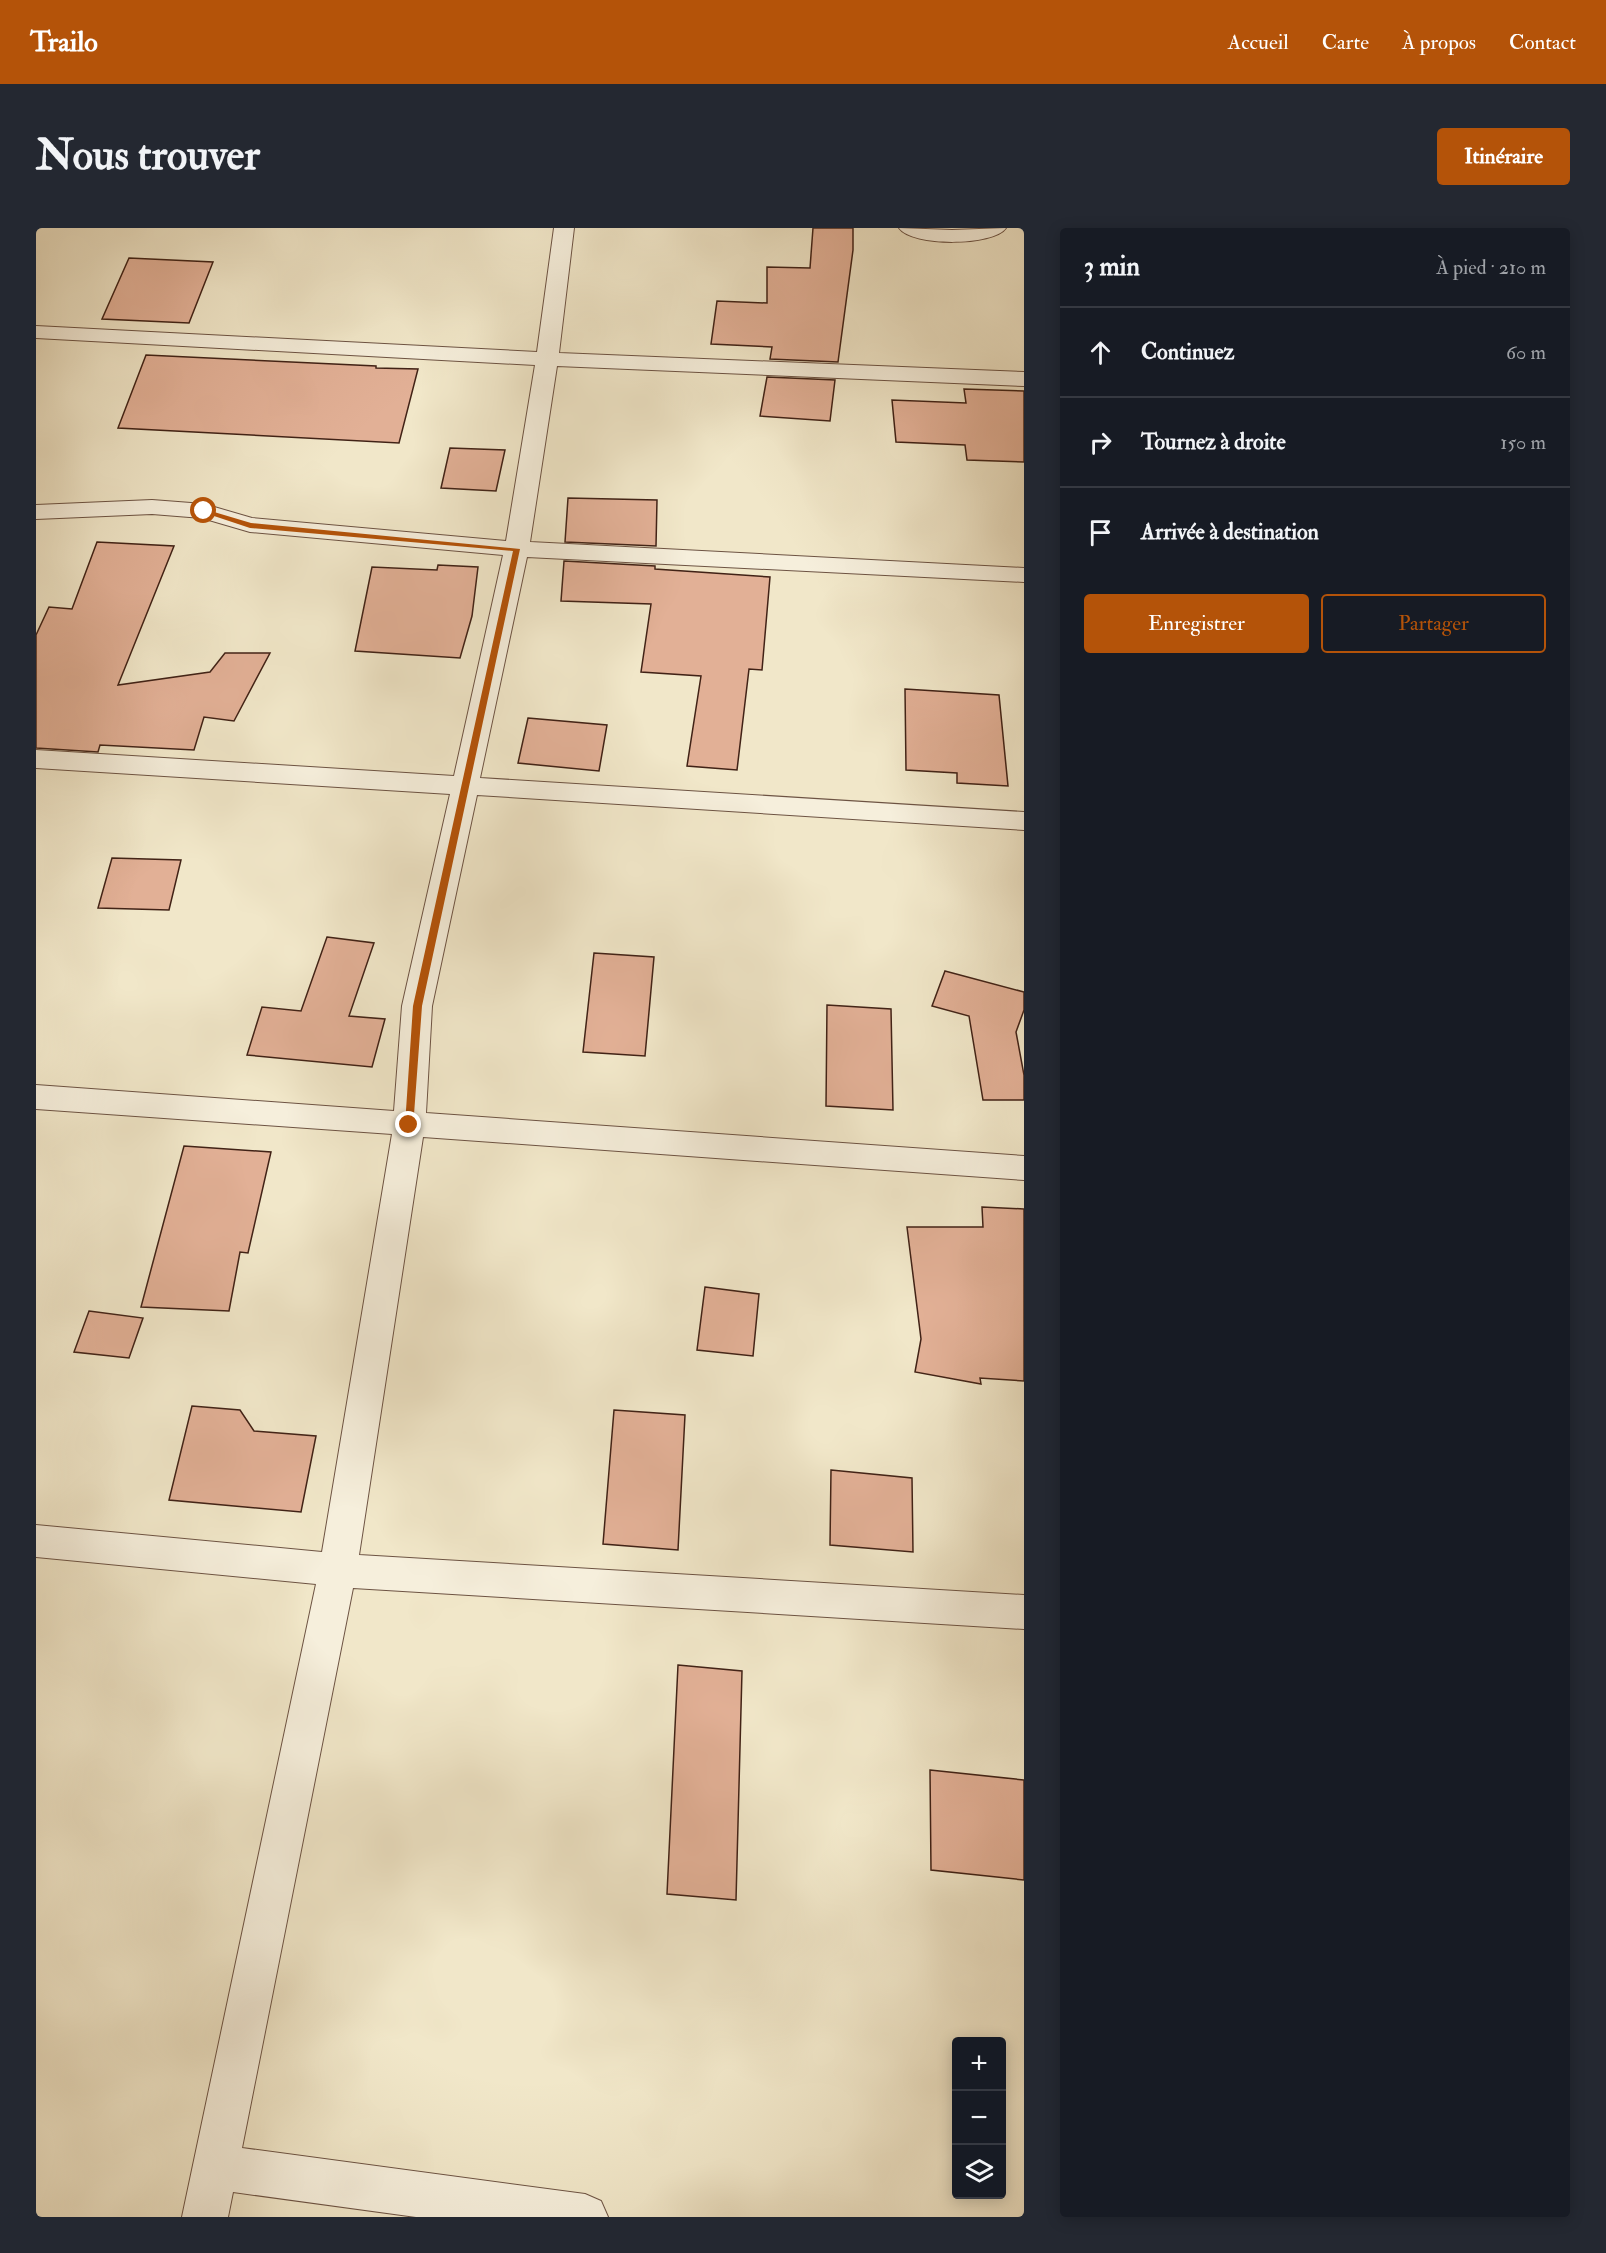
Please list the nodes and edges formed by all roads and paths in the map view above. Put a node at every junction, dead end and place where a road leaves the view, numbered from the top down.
1 (564, 228) edge
2 (909, 228) edge
3 (996, 228) edge
4 (36, 332) edge
5 (547, 359) junction
6 (1024, 379) edge
7 (36, 512) edge
8 (517, 549) junction
9 (1024, 575) edge
10 (36, 759) edge
11 (465, 786) junction
12 (1024, 821) edge
13 (36, 1096) edge
14 (409, 1125) junction
15 (1024, 1168) edge
16 (36, 1541) edge
17 (338, 1570) junction
18 (1024, 1612) edge
19 (214, 2167) junction
20 (206, 2217) edge
21 (585, 2217) edge

1 - 5 street
2 - 3 street
4 - 5 street
5 - 6 street
5 - 8 street
7 - 8 street
8 - 9 street
8 - 11 street
10 - 11 street
11 - 12 street
11 - 14 street
13 - 14 street
14 - 15 street
14 - 17 street
16 - 17 street
17 - 18 street
17 - 19 street
19 - 20 street
19 - 21 street

